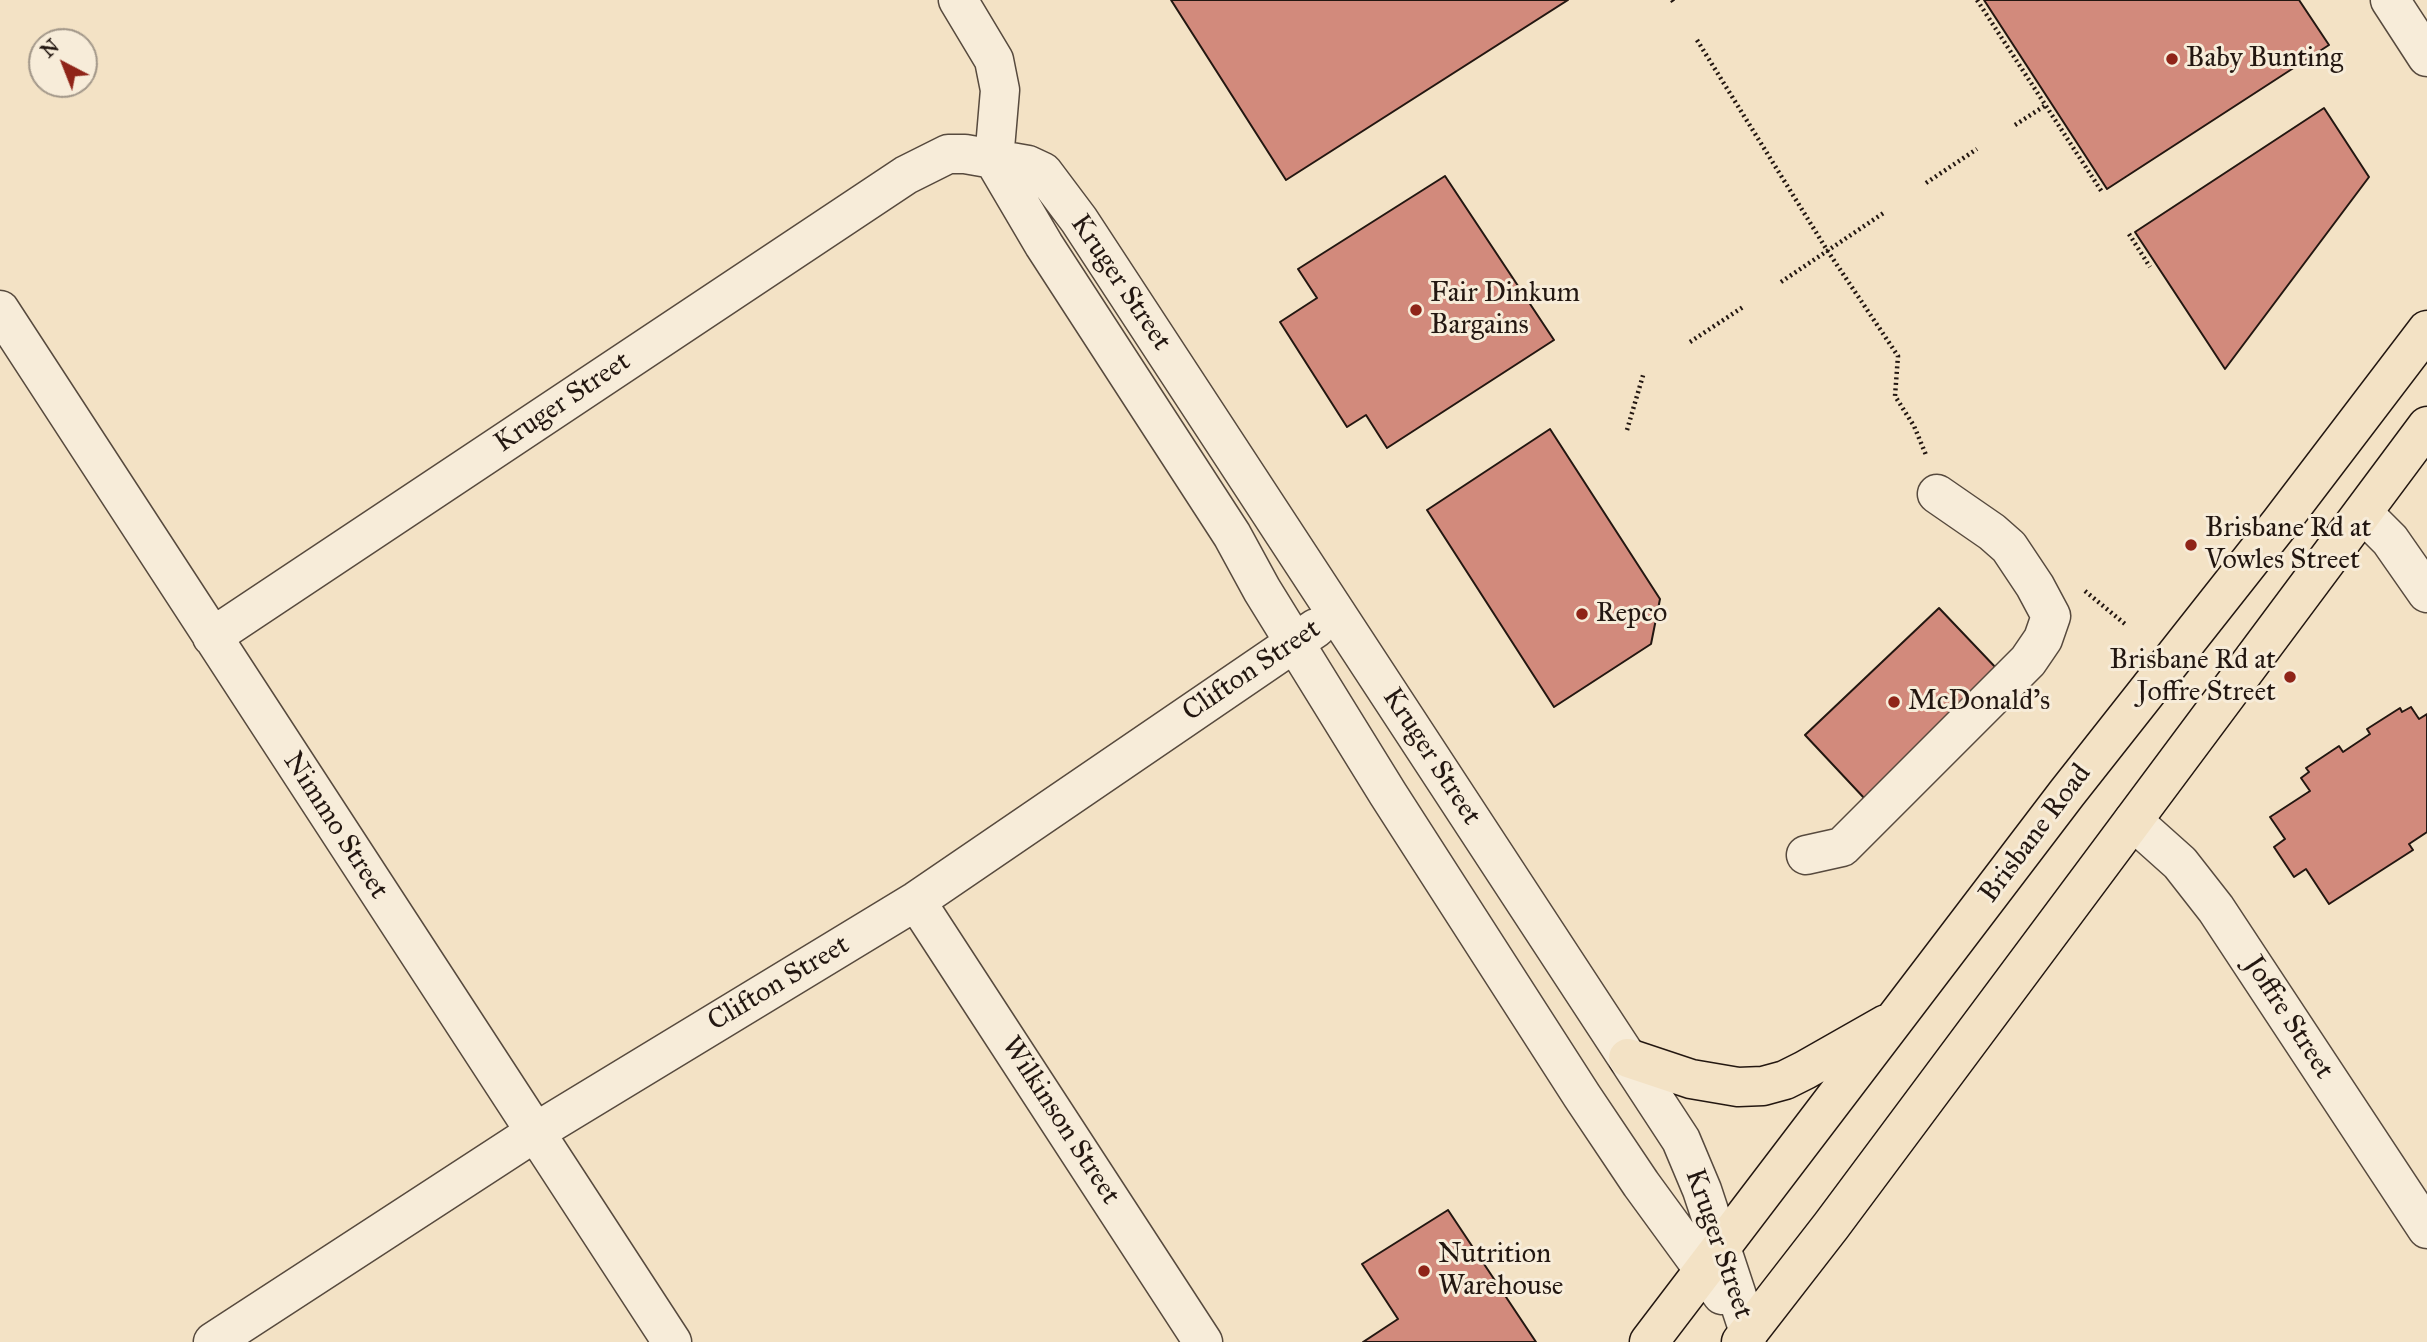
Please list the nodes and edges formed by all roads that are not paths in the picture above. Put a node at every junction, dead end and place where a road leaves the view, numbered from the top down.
1 (958, 0) edge
2 (2390, 0) edge
3 (2427, 57) edge
4 (994, 160) junction
5 (0, 310) edge
6 (2427, 330) edge
7 (2427, 426) edge
8 (1937, 495) dead end
9 (2362, 513) junction
10 (2427, 593) edge
11 (1337, 614) junction
12 (212, 637) junction
13 (1294, 642) junction
14 (2133, 821) junction
15 (1486, 840) junction
16 (1807, 855) dead end
17 (1438, 872) junction
18 (916, 901) junction
19 (1896, 1018) junction
20 (1628, 1058) junction
21 (534, 1133) junction
22 (2427, 1229) edge
23 (1713, 1258) junction
24 (1749, 1339) edge
25 (213, 1342) edge
26 (671, 1342) edge
27 (1203, 1342) edge
28 (1649, 1342) edge

1 - 4 street
2 - 3 street
4 - 11 street, Kruger Street
4 - 12 street, Kruger Street
4 - 13 street, Kruger Street
5 - 12 street, Nimmo Street
6 - 19 main road, Brisbane Road
7 - 9 main road
8 - 16 street
9 - 10 street
9 - 14 main road
11 - 13 street, Clifton Street
11 - 15 street, Kruger Street
12 - 21 street, Nimmo Street
13 - 17 street, Kruger Street
13 - 18 street, Clifton Street
14 - 22 street, Joffre Street
14 - 24 main road
15 - 17 street
15 - 20 street, Kruger Street
17 - 23 street, Kruger Street
18 - 21 street, Clifton Street
18 - 27 street, Wilkinson Street
19 - 20 main road
19 - 23 main road, Brisbane Road
20 - 23 street, Kruger Street
21 - 25 street, Clifton Street
21 - 26 street, Nimmo Street
23 - 24 street, Kruger Street
23 - 28 main road, Brisbane Road

